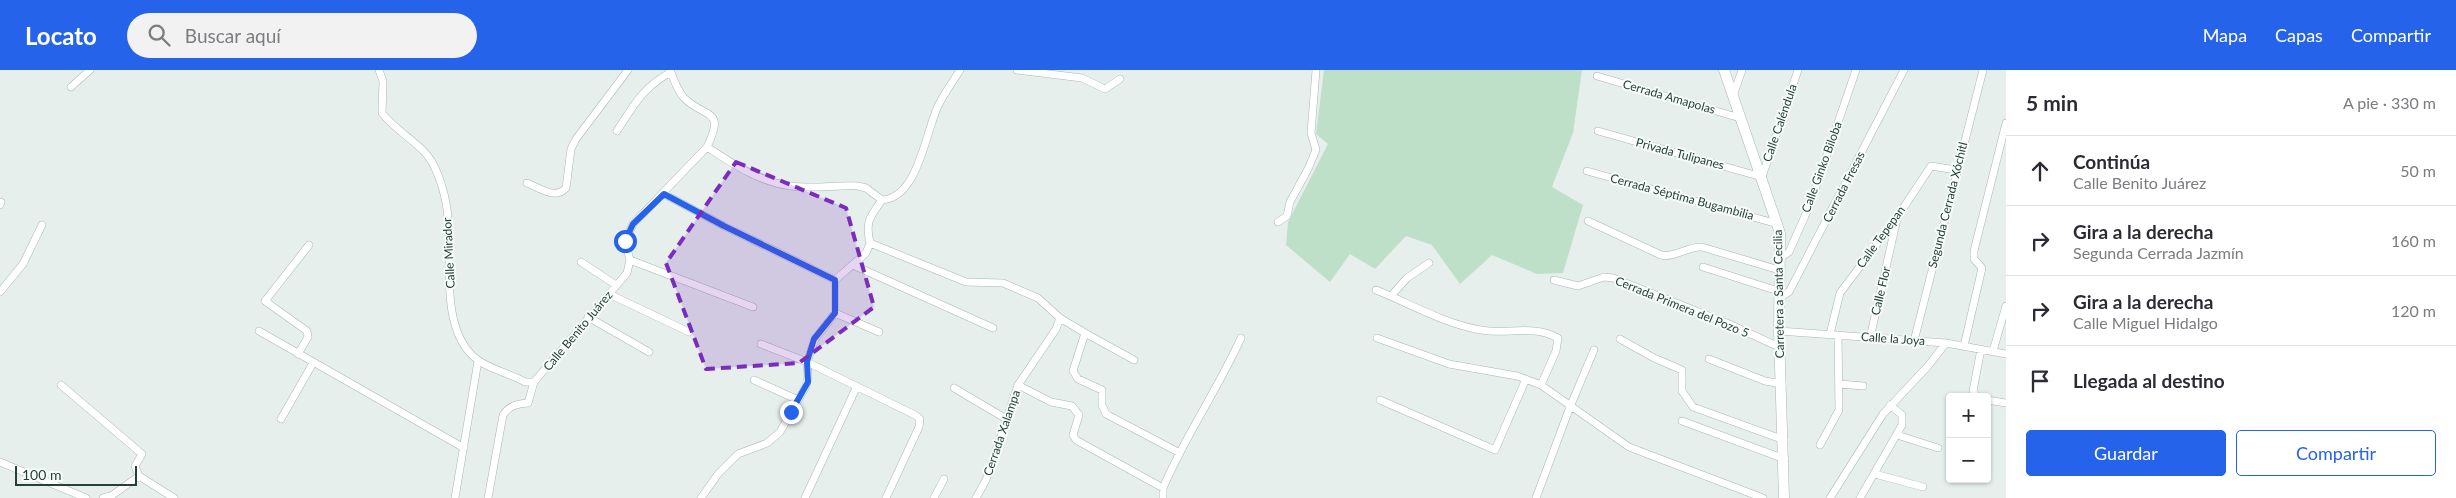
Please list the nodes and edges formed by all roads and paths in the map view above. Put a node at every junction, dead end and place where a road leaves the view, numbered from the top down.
1 (90, 70) edge
2 (379, 70) edge
3 (628, 70) edge
4 (960, 70) edge
5 (1017, 70) edge
6 (1316, 70) edge
7 (1724, 70) edge
8 (1742, 70) edge
9 (1798, 70) edge
10 (1856, 70) edge
11 (1904, 70) edge
12 (1982, 70) edge
13 (670, 71) edge
14 (1597, 76) dead end
15 (1120, 79) dead end
16 (71, 87) dead end
17 (1733, 96) junction
18 (1740, 118) junction
19 (2006, 123) edge
20 (617, 131) dead end
21 (1598, 131) dead end
22 (707, 147) junction
23 (1956, 170) junction
24 (1587, 171) dead end
25 (1762, 176) junction
26 (527, 184) dead end
27 (664, 194) junction
28 (882, 200) junction
29 (1898, 216) junction
30 (1588, 221) dead end
31 (1278, 222) dead end
32 (1778, 224) junction
33 (42, 225) dead end
34 (870, 243) junction
35 (310, 245) dead end
36 (1779, 259) junction
37 (630, 260) junction
38 (581, 262) dead end
39 (1429, 263) dead end
40 (852, 265) junction
41 (1703, 267) dead end
42 (1778, 270) junction
43 (835, 280) junction
44 (1554, 280) dead end
45 (616, 285) junction
46 (1376, 290) dead end
47 (0, 292) edge
48 (609, 294) junction
49 (1779, 295) junction
50 (1391, 296) junction
51 (2006, 306) edge
52 (753, 307) dead end
53 (835, 313) junction
54 (588, 317) junction
55 (1060, 318) junction
56 (993, 328) dead end
57 (259, 331) dead end
58 (1778, 331) junction
59 (689, 332) dead end
60 (879, 332) dead end
61 (1085, 333) junction
62 (1830, 334) junction
63 (1838, 335) junction
64 (1241, 338) dead end
65 (1377, 338) dead end
66 (1620, 338) dead end
67 (1870, 338) junction
68 (1914, 341) junction
69 (1946, 343) junction
70 (761, 344) dead end
71 (1964, 346) junction
72 (1779, 347) junction
73 (1981, 349) junction
74 (1594, 350) dead end
75 (649, 352) dead end
76 (1993, 352) junction
77 (298, 354) junction
78 (2006, 354) edge
79 (1708, 359) dead end
80 (1134, 360) dead end
81 (478, 361) junction
82 (807, 362) junction
83 (313, 363) junction
84 (1526, 378) junction
85 (754, 380) dead end
86 (534, 382) junction
87 (1782, 384) junction
88 (1840, 384) junction
89 (1018, 385) junction
90 (1541, 385) junction
91 (60, 386) dead end
92 (857, 386) junction
93 (1864, 386) dead end
94 (954, 388) dead end
95 (1975, 393) edge
96 (798, 400) junction
97 (1380, 400) dead end
98 (1991, 401) edge
99 (2006, 403) edge
100 (1890, 405) junction
101 (1570, 407) junction
102 (281, 419) dead end
103 (1008, 420) junction
104 (1682, 421) dead end
105 (1897, 435) junction
106 (1784, 440) junction
107 (1820, 445) dead end
108 (464, 448) junction
109 (1938, 448) dead end
110 (1178, 452) junction
111 (1785, 459) junction
112 (0, 462) edge
113 (1876, 474) junction
114 (139, 476) junction
115 (944, 478) dead end
116 (1923, 487) dead end
117 (1163, 488) junction
118 (807, 497) edge
119 (86, 498) edge
120 (103, 498) edge
121 (174, 498) edge
122 (455, 498) edge
123 (488, 498) edge
124 (701, 498) edge
125 (886, 498) edge
126 (934, 498) edge
127 (976, 498) edge
128 (1163, 498) edge
129 (1536, 498) edge
130 (1763, 498) edge
131 (1784, 498) edge
132 (1830, 498) edge
133 (1860, 498) edge

1 - 16 street
2 - 81 street, Calle Mirador
3 - 26 street
4 - 28 street
5 - 15 street
6 - 31 street
7 - 17 main road, Carretera a Santa Cecilia
8 - 17 street
9 - 25 street, Calle Caléndula
10 - 36 street, Calle Ginko Biloba
11 - 49 street, Cerrada Fresas
12 - 23 street, Segunda Cerrada Xóchitl
13 - 20 street
13 - 22 street
14 - 18 street, Cerrada Amapolas
17 - 18 main road, Carretera a Santa Cecilia
18 - 25 main road, Carretera a Santa Cecilia
19 - 71 street
21 - 25 street, Privada Tulipanes
22 - 27 street
22 - 28 street
23 - 29 street, Calle Tepepan
23 - 68 street, Segunda Cerrada Xóchitl
24 - 32 street, Cerrada Séptima Bugambilia
25 - 32 main road, Carretera a Santa Cecilia
27 - 37 street
27 - 43 street
28 - 34 street
29 - 62 street, Calle Tepepan
29 - 67 street, Calle Flor
30 - 42 street
32 - 36 main road, Carretera a Santa Cecilia
33 - 47 street
34 - 40 street
34 - 55 street
35 - 77 street
36 - 42 main road, Carretera a Santa Cecilia
37 - 45 street, Calle Benito Juárez
37 - 52 street
38 - 45 street
39 - 50 street
40 - 43 street
40 - 56 street
41 - 49 street
42 - 49 main road, Carretera a Santa Cecilia
43 - 53 street
44 - 72 street, Cerrada Primera del Pozo 5
45 - 48 street, Calle Benito Juárez
46 - 50 street
48 - 54 street, Calle Benito Juárez
48 - 59 street
49 - 58 main road, Carretera a Santa Cecilia
50 - 90 street
51 - 76 street
53 - 60 street
53 - 82 street
54 - 75 street
54 - 86 street, Calle Benito Juárez
55 - 61 street
55 - 89 street, Cerrada Xalampa
57 - 77 street
58 - 62 street, Calle la Joya
58 - 72 main road, Carretera a Santa Cecilia
61 - 80 street
61 - 110 street
62 - 63 street, Calle la Joya
63 - 67 street, Calle la Joya
63 - 88 street
64 - 110 street
65 - 84 street
66 - 106 street
67 - 68 street, Calle la Joya
68 - 69 street, Calle la Joya
69 - 71 street, Calle la Joya
69 - 100 street
70 - 82 street
71 - 73 street, Calle la Joya
72 - 87 main road, Carretera a Santa Cecilia
73 - 76 street, Calle la Joya
73 - 95 street
74 - 101 street
76 - 78 street, Calle la Joya
77 - 83 street
79 - 87 street
81 - 86 street, Calle Benito Juárez
81 - 108 street
82 - 92 street
82 - 96 street
83 - 102 street
83 - 108 street
84 - 90 street
84 - 97 street
85 - 96 street
86 - 123 street
87 - 106 main road, Carretera a Santa Cecilia
88 - 93 street
88 - 107 street
89 - 103 street, Cerrada Xalampa
89 - 117 street
90 - 101 street
91 - 114 street
92 - 118 street
92 - 125 street
94 - 103 street
96 - 124 street
98 - 99 street
100 - 105 street
100 - 132 street
101 - 129 street
101 - 130 street
103 - 127 street, Cerrada Xalampa
104 - 111 street
105 - 109 street
105 - 113 street
106 - 111 main road, Carretera a Santa Cecilia
108 - 122 street
110 - 117 street
111 - 131 main road, Carretera a Santa Cecilia
112 - 119 street
113 - 116 street
113 - 133 street
114 - 120 street
114 - 121 street
115 - 126 street
117 - 128 street

